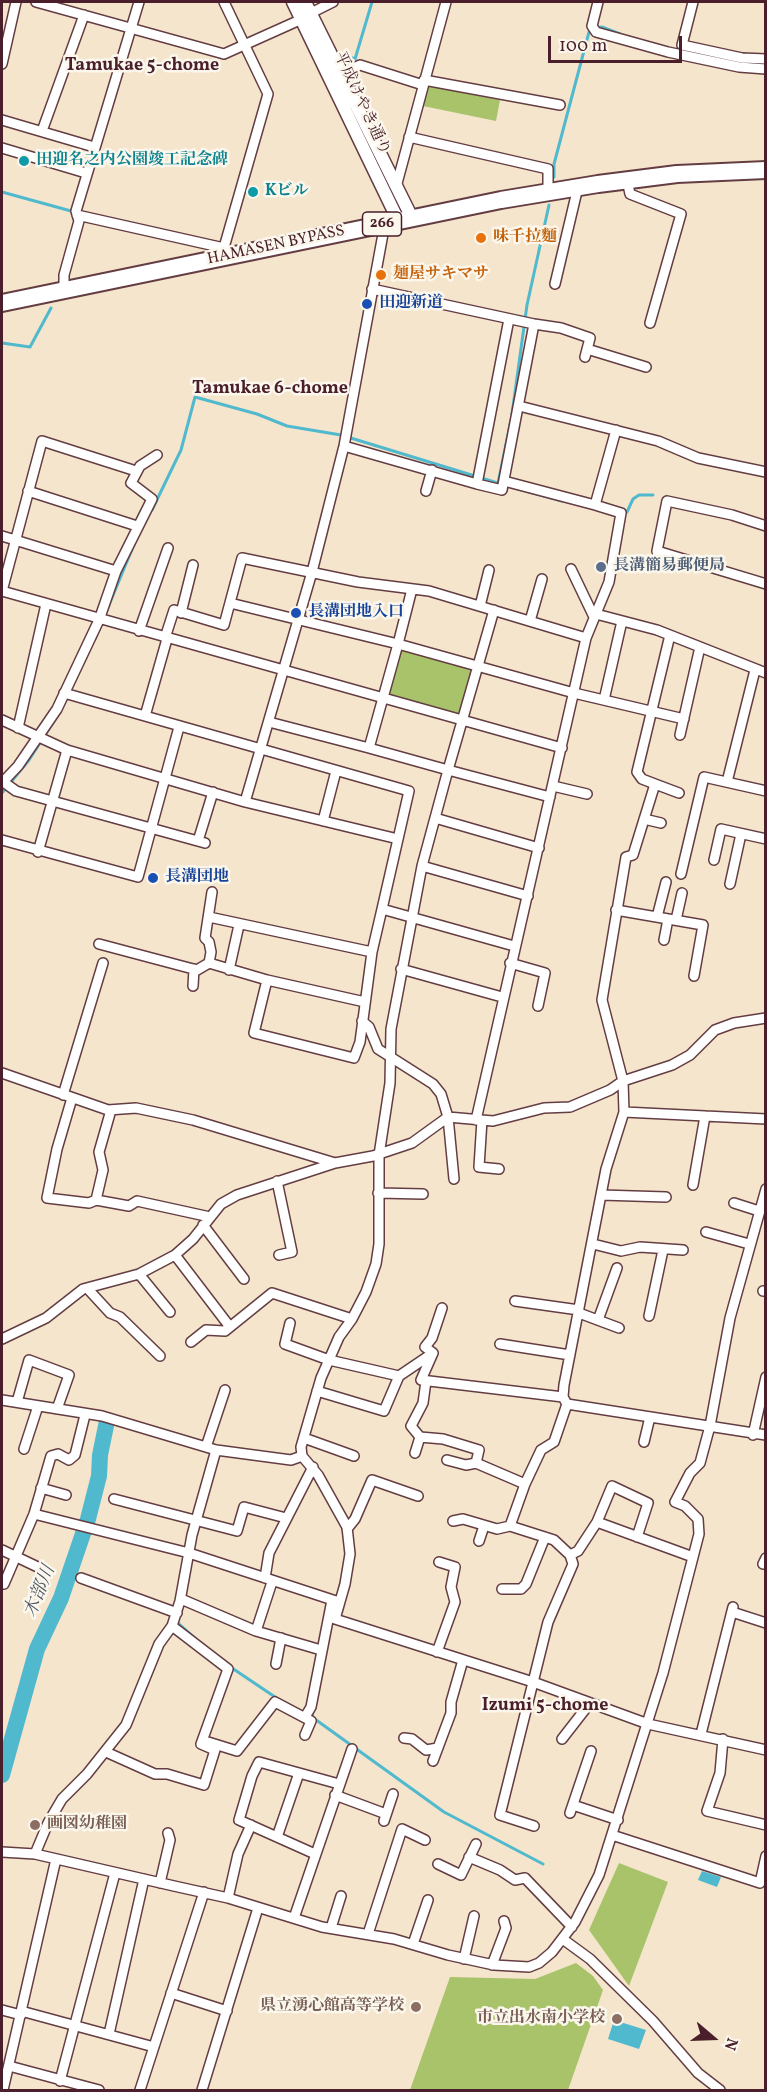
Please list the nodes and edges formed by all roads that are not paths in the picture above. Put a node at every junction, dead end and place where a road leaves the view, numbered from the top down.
1 (16, 2) edge
2 (36, 2) edge
3 (140, 2) edge
4 (224, 2) edge
5 (293, 2) edge
6 (333, 2) edge
7 (446, 2) edge
8 (598, 2) edge
9 (693, 2) edge
10 (306, 11) edge
11 (84, 15) junction
12 (133, 28) junction
13 (245, 45) junction
14 (765, 59) edge
15 (2, 64) edge
16 (765, 69) edge
17 (340, 74) junction
18 (423, 83) junction
19 (560, 105) dead end
20 (2, 120) edge
21 (42, 131) junction
22 (409, 137) junction
23 (94, 147) junction
24 (2, 148) edge
25 (765, 170) edge
26 (86, 173) junction
27 (627, 180) junction
28 (396, 187) junction
29 (578, 187) junction
30 (548, 192) junction
31 (77, 215) junction
32 (399, 220) junction
33 (223, 253) junction
34 (555, 284) dead end
35 (372, 289) junction
36 (64, 291) junction
37 (2, 303) edge
38 (509, 319) junction
39 (650, 323) dead end
40 (534, 324) junction
41 (646, 367) dead end
42 (519, 406) junction
43 (616, 430) junction
44 (344, 446) junction
45 (157, 455) dead end
46 (432, 470) junction
47 (136, 471) junction
48 (765, 472) edge
49 (504, 481) junction
50 (477, 484) junction
51 (28, 491) junction
52 (426, 491) dead end
53 (595, 505) junction
54 (137, 526) junction
55 (765, 526) edge
56 (2, 536) edge
57 (15, 540) junction
58 (168, 548) dead end
59 (193, 565) dead end
60 (571, 569) dead end
61 (489, 570) dead end
62 (116, 571) junction
63 (312, 572) junction
64 (542, 579) dead end
65 (765, 584) edge
66 (412, 590) junction
67 (2, 591) edge
68 (230, 603) junction
69 (46, 604) junction
70 (480, 606) junction
71 (494, 610) junction
72 (181, 613) junction
73 (595, 616) junction
74 (99, 620) junction
75 (298, 621) junction
76 (530, 621) junction
77 (622, 621) junction
78 (139, 631) junction
79 (670, 635) junction
80 (586, 638) junction
81 (166, 639) junction
82 (398, 644) junction
83 (700, 647) junction
84 (477, 666) junction
85 (755, 670) junction
86 (284, 671) junction
87 (765, 673) edge
88 (67, 693) junction
89 (574, 693) junction
90 (384, 699) junction
91 (604, 700) junction
92 (652, 712) junction
93 (145, 716) junction
94 (684, 719) junction
95 (2, 720) edge
96 (461, 720) junction
97 (269, 722) junction
98 (179, 727) junction
99 (18, 728) junction
100 (680, 735) dead end
101 (40, 739) junction
102 (369, 748) junction
103 (562, 748) junction
104 (68, 750) junction
105 (260, 750) junction
106 (448, 770) junction
107 (336, 771) junction
108 (165, 778) junction
109 (2, 782) edge
110 (727, 782) junction
111 (655, 784) junction
112 (553, 786) junction
113 (765, 791) edge
114 (213, 792) junction
115 (679, 793) dead end
116 (587, 794) dead end
117 (550, 797) junction
118 (52, 800) junction
119 (245, 802) junction
120 (435, 818) junction
121 (644, 819) junction
122 (322, 821) junction
123 (661, 823) dead end
124 (152, 828) junction
125 (741, 834) junction
126 (398, 839) junction
127 (765, 839) edge
128 (2, 840) edge
129 (539, 848) junction
130 (38, 852) junction
131 (714, 860) dead end
132 (422, 866) junction
133 (681, 874) dead end
134 (666, 882) dead end
135 (730, 884) dead end
136 (212, 892) dead end
137 (682, 893) dead end
138 (528, 896) junction
139 (382, 909) junction
140 (616, 910) junction
141 (209, 917) junction
142 (657, 917) junction
143 (412, 918) junction
144 (672, 920) junction
145 (239, 925) junction
146 (664, 940) dead end
147 (99, 944) dead end
148 (514, 946) junction
149 (372, 952) junction
150 (102, 963) dead end
151 (209, 963) junction
152 (510, 963) junction
153 (194, 969) junction
154 (401, 969) junction
155 (230, 970) junction
156 (694, 976) dead end
157 (267, 980) junction
158 (194, 986) dead end
159 (502, 997) junction
160 (365, 1002) junction
161 (538, 1006) dead end
162 (765, 1018) edge
163 (362, 1021) junction
164 (390, 1058) junction
165 (2, 1073) edge
166 (623, 1081) junction
167 (67, 1097) junction
168 (111, 1110) junction
169 (624, 1112) junction
170 (448, 1116) junction
171 (705, 1116) junction
172 (765, 1119) edge
173 (479, 1120) junction
174 (379, 1155) junction
175 (335, 1163) junction
176 (499, 1169) dead end
177 (454, 1179) dead end
178 (277, 1181) junction
179 (693, 1185) dead end
180 (765, 1189) edge
181 (378, 1193) junction
182 (423, 1194) dead end
183 (601, 1195) junction
184 (666, 1197) dead end
185 (96, 1200) junction
186 (734, 1203) dead end
187 (759, 1211) junction
188 (206, 1221) junction
189 (706, 1232) dead end
190 (593, 1244) junction
191 (749, 1244) junction
192 (663, 1250) junction
193 (683, 1250) dead end
194 (175, 1255) junction
195 (279, 1255) dead end
196 (617, 1268) dead end
197 (139, 1274) junction
198 (244, 1279) dead end
199 (87, 1288) junction
200 (515, 1301) dead end
201 (442, 1308) dead end
202 (170, 1312) dead end
203 (579, 1312) junction
204 (649, 1316) dead end
205 (352, 1319) junction
206 (598, 1320) junction
207 (290, 1323) dead end
208 (230, 1327) junction
209 (619, 1328) dead end
210 (2, 1339) edge
211 (191, 1342) dead end
212 (500, 1344) dead end
213 (433, 1353) junction
214 (570, 1355) junction
215 (160, 1356) dead end
216 (329, 1360) junction
217 (399, 1376) junction
218 (765, 1377) edge
219 (426, 1381) junction
220 (225, 1390) dead end
221 (317, 1391) junction
222 (2, 1400) edge
223 (565, 1400) junction
224 (17, 1402) junction
225 (38, 1406) junction
226 (57, 1409) junction
227 (85, 1414) junction
228 (650, 1417) junction
229 (710, 1426) junction
230 (753, 1435) junction
231 (765, 1436) edge
232 (420, 1437) junction
233 (304, 1438) junction
234 (644, 1442) dead end
235 (206, 1447) junction
236 (24, 1449) dead end
237 (216, 1450) junction
238 (415, 1453) dead end
239 (302, 1456) junction
240 (354, 1456) dead end
241 (447, 1460) dead end
242 (476, 1463) junction
243 (313, 1467) junction
244 (525, 1484) junction
245 (41, 1488) junction
246 (66, 1495) dead end
247 (418, 1496) dead end
248 (114, 1499) dead end
249 (34, 1514) junction
250 (286, 1518) junction
251 (196, 1520) junction
252 (453, 1521) dead end
253 (597, 1522) junction
254 (484, 1526) junction
255 (510, 1526) junction
256 (347, 1529) junction
257 (637, 1537) junction
258 (545, 1538) junction
259 (479, 1541) dead end
260 (2, 1550) edge
261 (189, 1553) junction
262 (570, 1555) junction
263 (16, 1556) junction
264 (693, 1557) junction
265 (439, 1562) dead end
266 (44, 1570) dead end
267 (81, 1578) dead end
268 (268, 1580) junction
269 (4, 1584) dead end
270 (502, 1589) dead end
271 (181, 1599) junction
272 (336, 1601) junction
273 (177, 1613) junction
274 (331, 1619) junction
275 (765, 1623) edge
276 (172, 1626) junction
277 (256, 1631) junction
278 (281, 1638) junction
279 (321, 1650) junction
280 (437, 1652) junction
281 (463, 1660) junction
282 (276, 1664) dead end
283 (534, 1682) junction
284 (590, 1703) junction
285 (306, 1714) junction
286 (648, 1725) junction
287 (701, 1734) junction
288 (305, 1735) dead end
289 (404, 1738) dead end
290 (562, 1739) dead end
291 (723, 1739) junction
292 (202, 1740) junction
293 (438, 1748) junction
294 (352, 1749) dead end
295 (765, 1750) edge
296 (591, 1751) dead end
297 (106, 1752) junction
298 (433, 1761) dead end
299 (299, 1773) junction
300 (339, 1784) junction
301 (393, 1794) dead end
302 (335, 1795) junction
303 (618, 1820) junction
304 (250, 1825) junction
305 (765, 1825) edge
306 (534, 1826) dead end
307 (168, 1833) dead end
308 (612, 1835) junction
309 (277, 1837) junction
310 (424, 1840) dead end
311 (476, 1844) dead end
312 (2, 1853) edge
313 (35, 1854) junction
314 (315, 1854) junction
315 (765, 1856) edge
316 (470, 1857) junction
317 (56, 1859) junction
318 (438, 1864) dead end
319 (115, 1873) junction
320 (144, 1879) junction
321 (160, 1882) junction
322 (204, 1892) junction
323 (341, 1896) dead end
324 (228, 1898) junction
325 (424, 1905) dead end
326 (258, 1908) junction
327 (474, 1916) dead end
328 (294, 1918) junction
329 (504, 1921) dead end
330 (572, 1927) junction
331 (331, 1928) junction
332 (368, 1934) junction
333 (564, 1940) junction
334 (413, 1944) junction
335 (464, 1959) junction
336 (492, 1965) junction
337 (171, 1993) junction
338 (2, 2010) edge
339 (227, 2011) junction
340 (21, 2013) junction
341 (76, 2025) junction
342 (109, 2034) junction
343 (154, 2047) junction
344 (9, 2066) junction
345 (60, 2081) junction
346 (3, 2091) edge
347 (99, 2091) edge
348 (140, 2091) edge
349 (202, 2091) edge
350 (720, 2091) edge

1 - 15 street
2 - 11 street
3 - 12 street
4 - 13 street
5 - 10 street, 平成けやき通り
6 - 10 street
7 - 18 street
8 - 16 street
9 - 14 street
10 - 13 street
10 - 17 street, 平成けやき通り
10 - 32 street, 平成けやき通り
11 - 12 street
11 - 21 street
12 - 13 street
12 - 23 street
13 - 33 street
17 - 18 street
17 - 28 street, 平成けやき通り
18 - 19 street
18 - 22 street
20 - 21 street
21 - 23 street
22 - 28 street
22 - 30 street
23 - 26 street
24 - 26 street
25 - 27 highway, HAMASEN BYPASS / 266
26 - 31 street
27 - 29 highway, HAMASEN BYPASS / 266
27 - 39 street
28 - 32 street, 平成けやき通り
29 - 30 highway, HAMASEN BYPASS / 266
29 - 34 street
30 - 32 highway, HAMASEN BYPASS / 266
31 - 33 street
31 - 36 street
32 - 33 highway, HAMASEN BYPASS / 266
32 - 35 street
33 - 36 highway, HAMASEN BYPASS / 266
35 - 38 street
35 - 44 street
36 - 37 highway, HAMASEN BYPASS / 266
38 - 40 street
38 - 50 street
40 - 41 street
40 - 42 street
42 - 43 street
42 - 49 street
43 - 48 street
43 - 53 street
44 - 46 street
44 - 63 street
45 - 47 street
46 - 50 street
46 - 52 street
47 - 51 street
47 - 54 street
49 - 50 street
49 - 53 street
51 - 54 street
51 - 57 street
53 - 73 street
54 - 62 street
55 - 65 street
56 - 57 street
57 - 62 street
57 - 67 street
58 - 78 street
59 - 72 street
60 - 73 street
61 - 70 street
62 - 74 street
63 - 66 street
63 - 68 street
63 - 75 street
64 - 76 street
66 - 70 street
66 - 82 street
67 - 69 street
68 - 72 street
68 - 75 street
69 - 74 street
69 - 99 street
70 - 71 street
71 - 76 street
71 - 84 street
72 - 81 street
73 - 77 street
73 - 80 street
74 - 78 street
74 - 88 street
75 - 82 street
75 - 86 street
76 - 80 street
77 - 79 street
77 - 91 street
78 - 81 street
79 - 83 street
79 - 92 street
80 - 89 street
81 - 86 street
81 - 93 street
82 - 84 street
82 - 90 street
83 - 85 street
83 - 94 street
84 - 89 street
84 - 96 street
85 - 87 street
85 - 110 street
86 - 90 street
86 - 97 street
88 - 93 street
88 - 101 street
89 - 91 street
89 - 103 street
90 - 96 street
90 - 102 street
91 - 92 street
92 - 94 street
92 - 111 street
93 - 98 street
94 - 100 street
95 - 99 street
96 - 103 street
96 - 106 street
97 - 102 street
97 - 105 street
98 - 105 street
98 - 108 street
99 - 101 street
101 - 104 street
101 - 109 street
102 - 106 street
103 - 112 street
104 - 108 street
104 - 118 street
105 - 107 street
105 - 119 street
106 - 117 street
106 - 120 street
107 - 122 street
107 - 126 street
108 - 114 street
108 - 124 street
109 - 118 street
110 - 113 street
110 - 133 street
111 - 115 street
111 - 121 street
112 - 116 street
112 - 117 street
114 - 119 street
114 - 124 street
117 - 129 street
118 - 124 street
118 - 130 street
119 - 122 street
120 - 129 street
120 - 132 street
121 - 123 street
121 - 140 street
122 - 126 street
124 - 130 street
125 - 127 street
125 - 131 street
125 - 135 street
126 - 139 street
128 - 130 street
129 - 138 street
132 - 138 street
132 - 143 street
134 - 142 street
136 - 141 street
137 - 144 street
138 - 148 street
139 - 143 street
139 - 149 street
140 - 142 street
140 - 166 street
141 - 145 street
141 - 151 street
142 - 144 street
143 - 148 street
143 - 154 street
144 - 146 street
144 - 156 street
145 - 149 street
145 - 155 street
147 - 153 street
148 - 152 street
149 - 160 street
150 - 167 street
151 - 153 street
151 - 155 street
152 - 159 street
152 - 161 street
153 - 158 street
154 - 159 street
154 - 164 street
155 - 157 street
157 - 160 street
157 - 163 street
159 - 173 street
160 - 163 street
162 - 166 street
163 - 164 street
164 - 170 street
164 - 174 street
165 - 167 street
166 - 169 street
166 - 173 street
167 - 168 street
167 - 185 street
168 - 175 street
168 - 185 street
169 - 171 street
169 - 183 street
170 - 173 street
170 - 174 street
170 - 177 street
171 - 172 street
171 - 179 street
173 - 176 street
174 - 175 street
174 - 181 street
175 - 178 street
178 - 188 street
178 - 195 street
180 - 187 street
181 - 182 street
181 - 205 street
183 - 184 street
183 - 190 street
185 - 188 street
186 - 187 street
187 - 191 street
188 - 194 street
188 - 198 street
189 - 191 street
190 - 192 street
190 - 203 street
191 - 229 street
192 - 193 street
192 - 204 street
194 - 197 street
194 - 208 street
196 - 206 street
197 - 199 street
197 - 202 street
199 - 210 street
199 - 215 street
200 - 203 street
201 - 213 street
203 - 206 street
203 - 214 street
205 - 208 street
205 - 216 street
206 - 209 street
207 - 216 street
208 - 211 street
212 - 214 street
213 - 217 street
213 - 219 street
214 - 223 street
216 - 217 street
216 - 221 street
217 - 221 street
218 - 230 street
219 - 223 street
219 - 232 street
220 - 235 street
221 - 233 street
222 - 224 street
223 - 228 street
223 - 244 street
224 - 225 street
224 - 226 street
225 - 226 street
225 - 236 street
226 - 227 street
227 - 235 street
227 - 245 street
228 - 229 street
228 - 234 street
229 - 230 street
229 - 264 street
230 - 231 street
232 - 238 street
232 - 242 street
233 - 239 street
233 - 240 street
235 - 237 street
237 - 239 street
237 - 251 street
239 - 243 street
241 - 242 street
242 - 244 street
243 - 250 street
243 - 256 street
244 - 255 street
245 - 246 street
245 - 249 street
247 - 256 street
248 - 251 street
249 - 261 street
249 - 263 street
250 - 251 street
250 - 268 street
251 - 261 street
252 - 254 street
253 - 257 street
253 - 257 street
253 - 262 street
254 - 255 street
254 - 259 street
255 - 258 street
256 - 272 street
257 - 264 street
258 - 262 street
258 - 270 street
260 - 263 street
261 - 268 street
261 - 271 street
262 - 283 street
263 - 266 street
263 - 269 street
264 - 286 street
265 - 280 street
267 - 273 street
268 - 272 street
268 - 277 street
271 - 273 street
271 - 277 street
272 - 274 street
273 - 276 street
274 - 279 street
274 - 280 street
275 - 287 street
276 - 292 street
276 - 297 street
277 - 278 street
278 - 279 street
278 - 282 street
279 - 285 street
280 - 281 street
281 - 283 street
281 - 293 street
283 - 284 street
283 - 306 street
284 - 286 street
284 - 290 street
285 - 288 street
285 - 292 street
286 - 287 street
286 - 303 street
287 - 291 street
289 - 293 street
291 - 295 street
291 - 305 street
292 - 297 street
293 - 298 street
294 - 300 street
296 - 303 street
297 - 313 street
299 - 300 street
299 - 304 street
299 - 309 street
300 - 302 street
301 - 302 street
302 - 314 street
303 - 308 street
304 - 309 street
304 - 324 street
307 - 321 street
308 - 315 street
308 - 330 street
309 - 314 street
310 - 332 street
311 - 316 street
312 - 313 street
313 - 317 street
314 - 328 street
316 - 318 street
316 - 330 street
317 - 319 street
317 - 340 street
319 - 320 street
319 - 341 street
320 - 321 street
320 - 342 street
321 - 322 street
322 - 324 street
322 - 337 street
323 - 331 street
324 - 326 street
325 - 334 street
326 - 328 street
326 - 339 street
327 - 335 street
328 - 331 street
329 - 336 street
330 - 333 street
331 - 332 street
332 - 334 street
333 - 336 street
333 - 350 street
334 - 335 street
335 - 336 street
337 - 339 street
337 - 343 street
338 - 340 street
339 - 349 street
340 - 341 street
340 - 344 street
341 - 342 street
341 - 345 street
342 - 343 street
343 - 348 street
344 - 345 street
344 - 346 street
345 - 347 street

